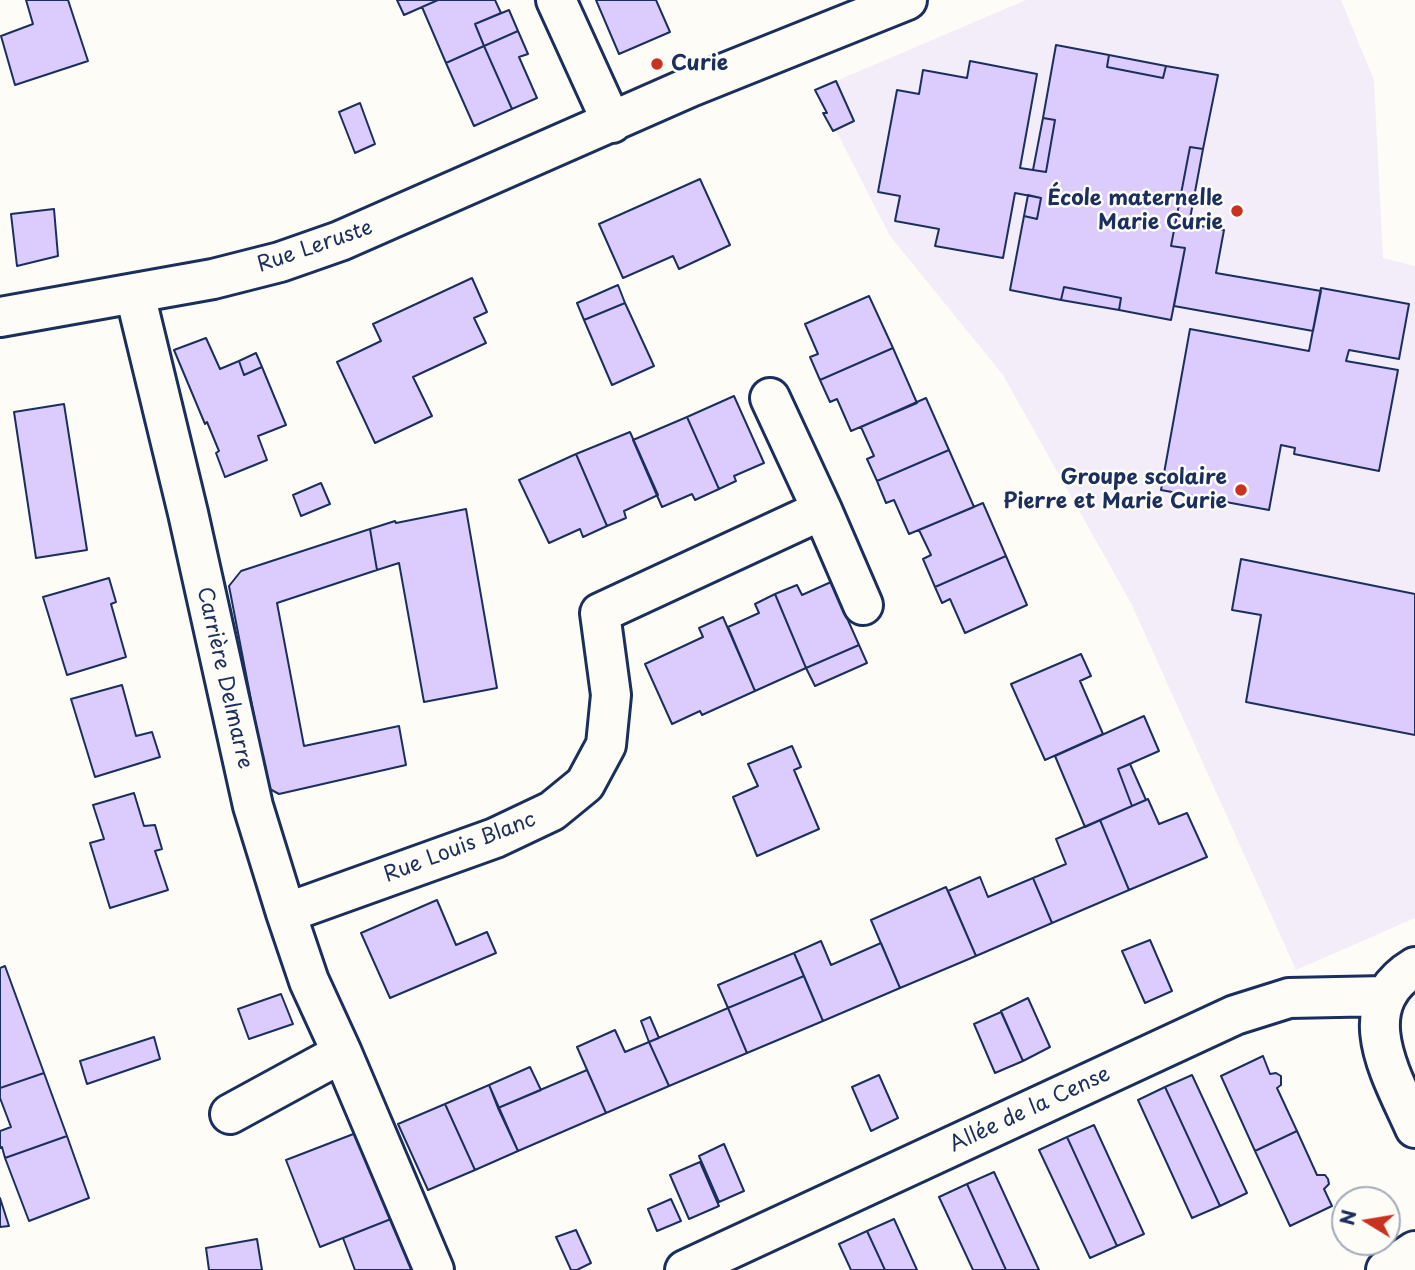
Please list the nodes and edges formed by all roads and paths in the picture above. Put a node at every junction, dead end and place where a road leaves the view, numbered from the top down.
1 (556, 0) edge
2 (907, 0) edge
3 (612, 123) junction
4 (135, 294) junction
5 (0, 317) edge
6 (770, 398) dead end
7 (822, 510) junction
8 (863, 605) dead end
9 (285, 913) junction
10 (1415, 968) edge
11 (1387, 996) junction
12 (342, 1052) junction
13 (230, 1114) dead end
14 (1415, 1128) edge
15 (1415, 1251) edge
16 (434, 1270) edge
17 (685, 1270) edge
18 (1386, 1270) edge

1 - 3 street
2 - 3 street, Rue Leruste
3 - 4 street, Rue Leruste
4 - 5 street, Rue Leruste
4 - 9 street, Carrière Delmarre
6 - 7 street
7 - 8 street
7 - 9 street, Rue Louis Blanc
9 - 12 street, Carrière Delmarre
10 - 11 street
11 - 14 street
11 - 17 street, Allée de la Cense
12 - 13 street
12 - 16 street, Carrière Delmarre
15 - 18 street

